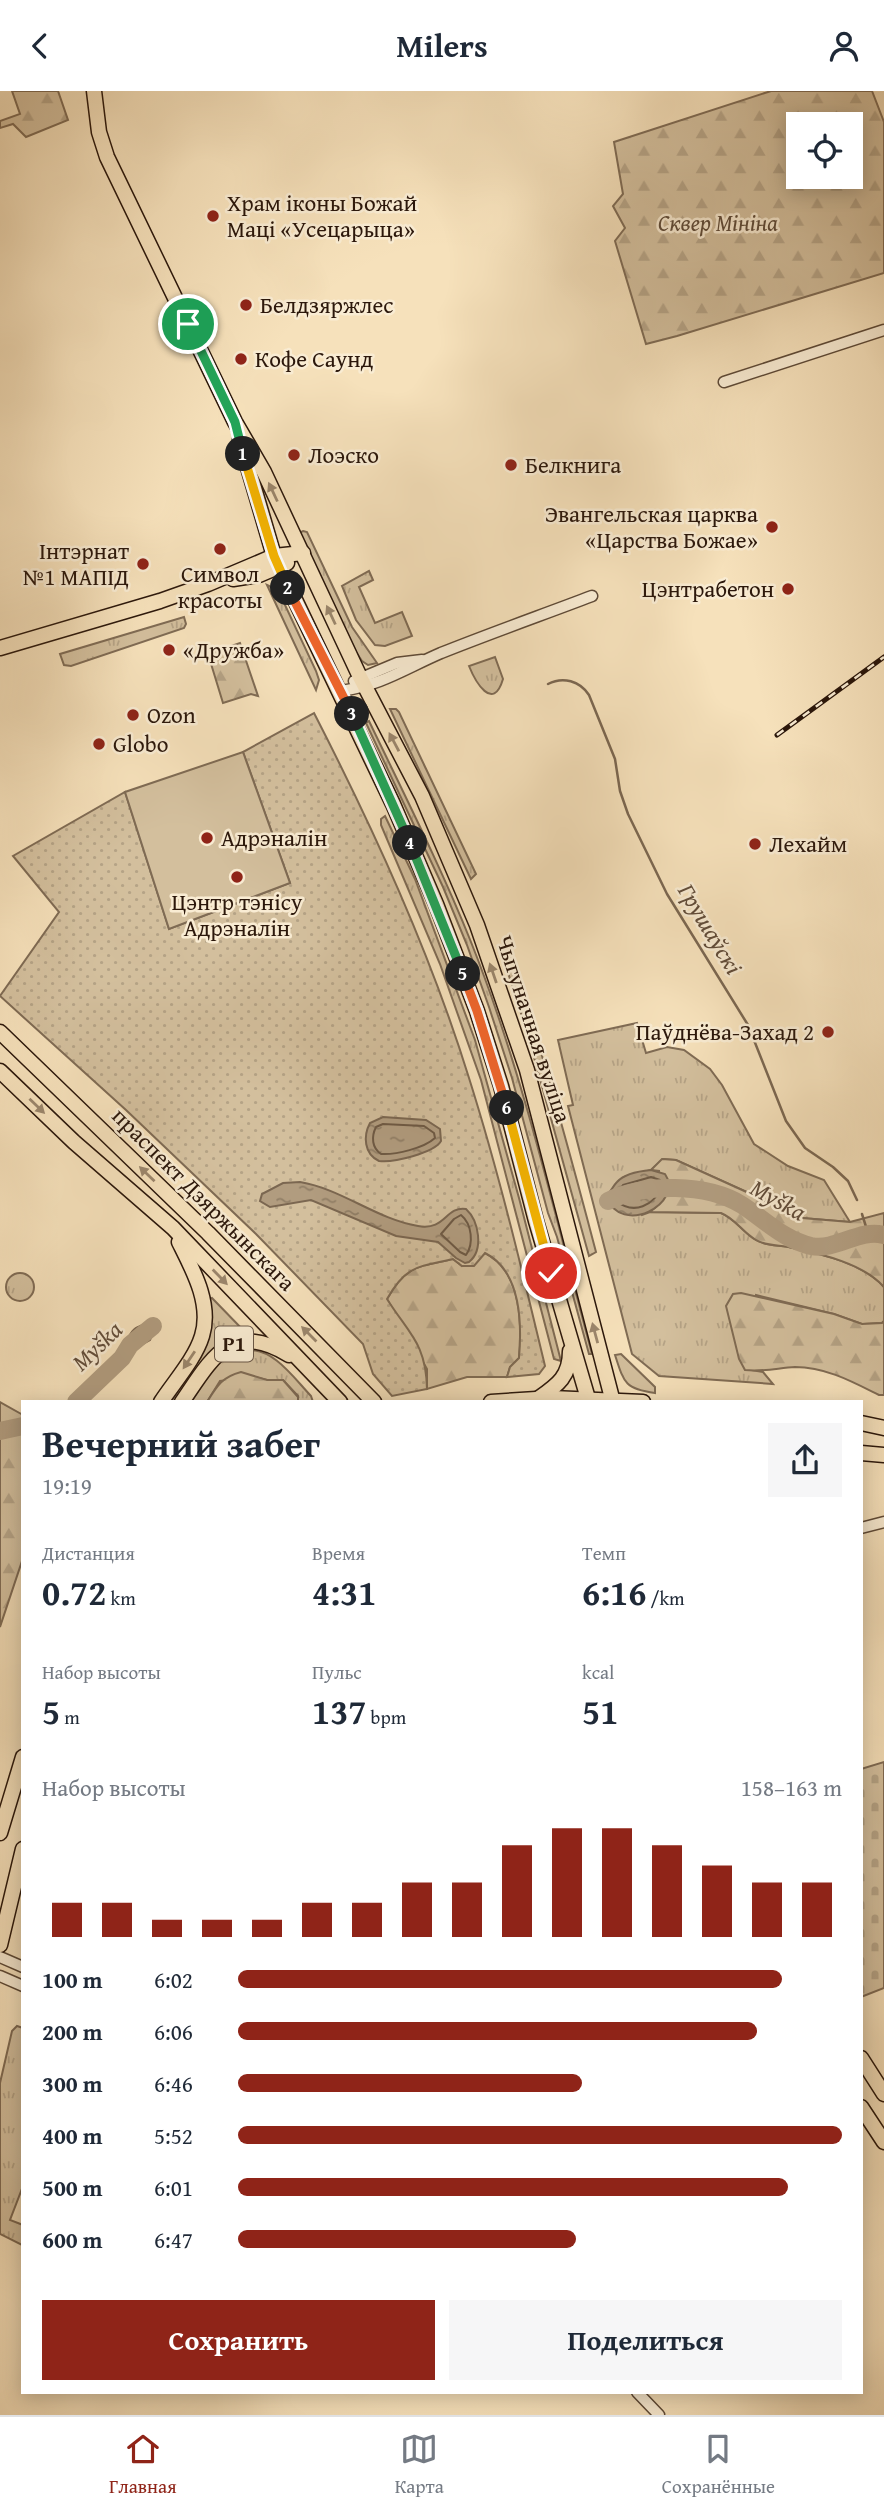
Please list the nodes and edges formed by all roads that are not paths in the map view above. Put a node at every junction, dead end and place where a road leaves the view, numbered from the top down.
1 (94, 91) edge
2 (884, 330) edge
3 (724, 382) dead end
4 (235, 422) junction
5 (303, 553) junction
6 (276, 562) junction
7 (592, 596) dead end
8 (0, 648) edge
9 (362, 683) junction
10 (341, 691) junction
11 (0, 1032) edge
12 (0, 1071) edge
13 (173, 1228) junction
14 (570, 1338) junction
15 (307, 1366) junction
16 (538, 1399) junction
17 (162, 1400) edge
18 (183, 1400) edge
19 (338, 1400) edge
20 (372, 1400) edge
21 (522, 1400) edge
22 (589, 1400) edge
23 (613, 1400) edge
24 (863, 1423) edge
25 (884, 1428) edge
26 (863, 1453) edge
27 (884, 1455) edge
28 (884, 1522) edge
29 (863, 1527) edge
30 (21, 1764) edge
31 (0, 1833) edge
32 (21, 1857) edge
33 (0, 1945) edge
34 (0, 1957) edge
35 (21, 1967) edge
36 (0, 1976) edge
37 (21, 1985) edge
38 (863, 2062) edge
39 (884, 2094) edge
40 (863, 2110) edge
41 (884, 2142) edge
42 (639, 2394) edge
43 (659, 2415) edge

1 - 4 main road, Чыгуначная вуліца
2 - 3 street
5 -> 4 main road, Чыгуначная вуліца
4 - 6 main road, Чыгуначная вуліца
5 - 6 main road
9 -> 5 main road, Чыгуначная вуліца
6 - 8 main road
6 - 10 main road, Чыгуначная вуліца
7 - 9 street
9 - 10 street
23 -> 9 main road, Чыгуначная вуліца
10 - 14 main road, Чыгуначная вуліца
20 -> 11 main road, праспект Дзяржынскага
12 -> 13 main road, праспект Дзяржынскага
13 -> 15 main road, праспект Дзяржынскага
13 -> 17 main road
14 - 16 main road
14 - 22 main road, Чыгуначная вуліца
15 - 18 main road, Р1
15 - 19 main road, праспект Дзяржынскага / Р1
16 - 21 main road
16 - 22 main road
22 - 23 main road
24 - 25 main road
26 - 27 main road
28 - 29 street
30 - 31 main road
32 - 33 main road
34 - 35 street
36 - 37 street
38 - 39 main road
40 - 41 main road
42 - 43 street

